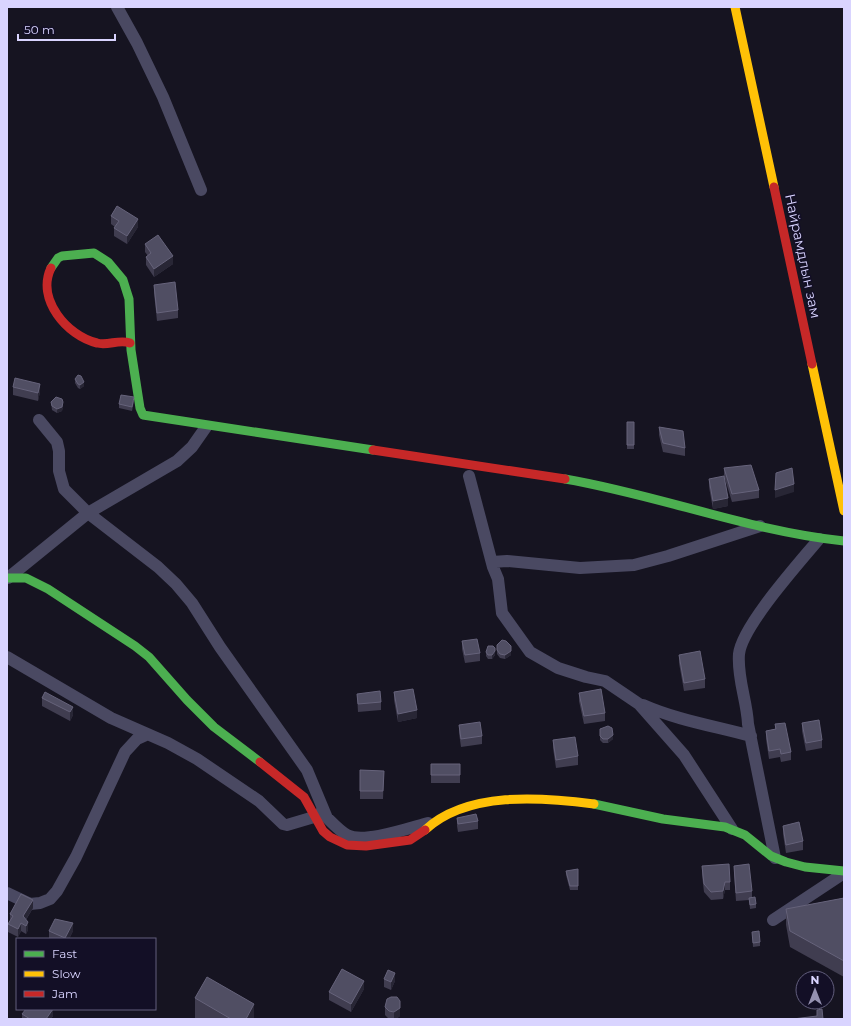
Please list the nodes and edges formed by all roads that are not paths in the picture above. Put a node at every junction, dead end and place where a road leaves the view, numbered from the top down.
1 (117, 7) edge
2 (735, 7) edge
3 (201, 190) dead end
4 (130, 343) junction
5 (39, 420) dead end
6 (206, 427) junction
7 (469, 476) dead end
8 (842, 491) edge
9 (844, 511) edge
10 (88, 513) junction
11 (760, 526) junction
12 (820, 539) junction
13 (844, 541) edge
14 (492, 562) junction
15 (8, 578) edge
16 (7, 657) edge
17 (634, 700) junction
18 (148, 734) junction
19 (751, 736) junction
20 (304, 797) junction
21 (314, 817) junction
22 (327, 818) junction
23 (433, 822) junction
24 (732, 829) junction
25 (775, 858) junction
26 (844, 872) edge
27 (7, 893) edge
28 (773, 920) dead end

1 - 3 street
2 - 8 street, Найрамдлын зам
4 - 4 street
4 - 6 street
5 - 10 street
6 - 10 street
6 - 11 street
7 - 14 street
8 - 9 street, Найрамдлын зам
10 - 15 street
10 - 22 street
11 - 12 street
11 - 14 street
12 - 13 street
12 - 19 street
14 - 17 street
15 - 20 street
16 - 18 street
17 - 19 street
17 - 24 street
18 - 21 street
18 - 27 street
19 - 25 street
20 - 21 street
20 - 22 street
21 - 23 street
22 - 23 street
23 - 24 street
24 - 25 street
25 - 26 street
26 - 28 street

